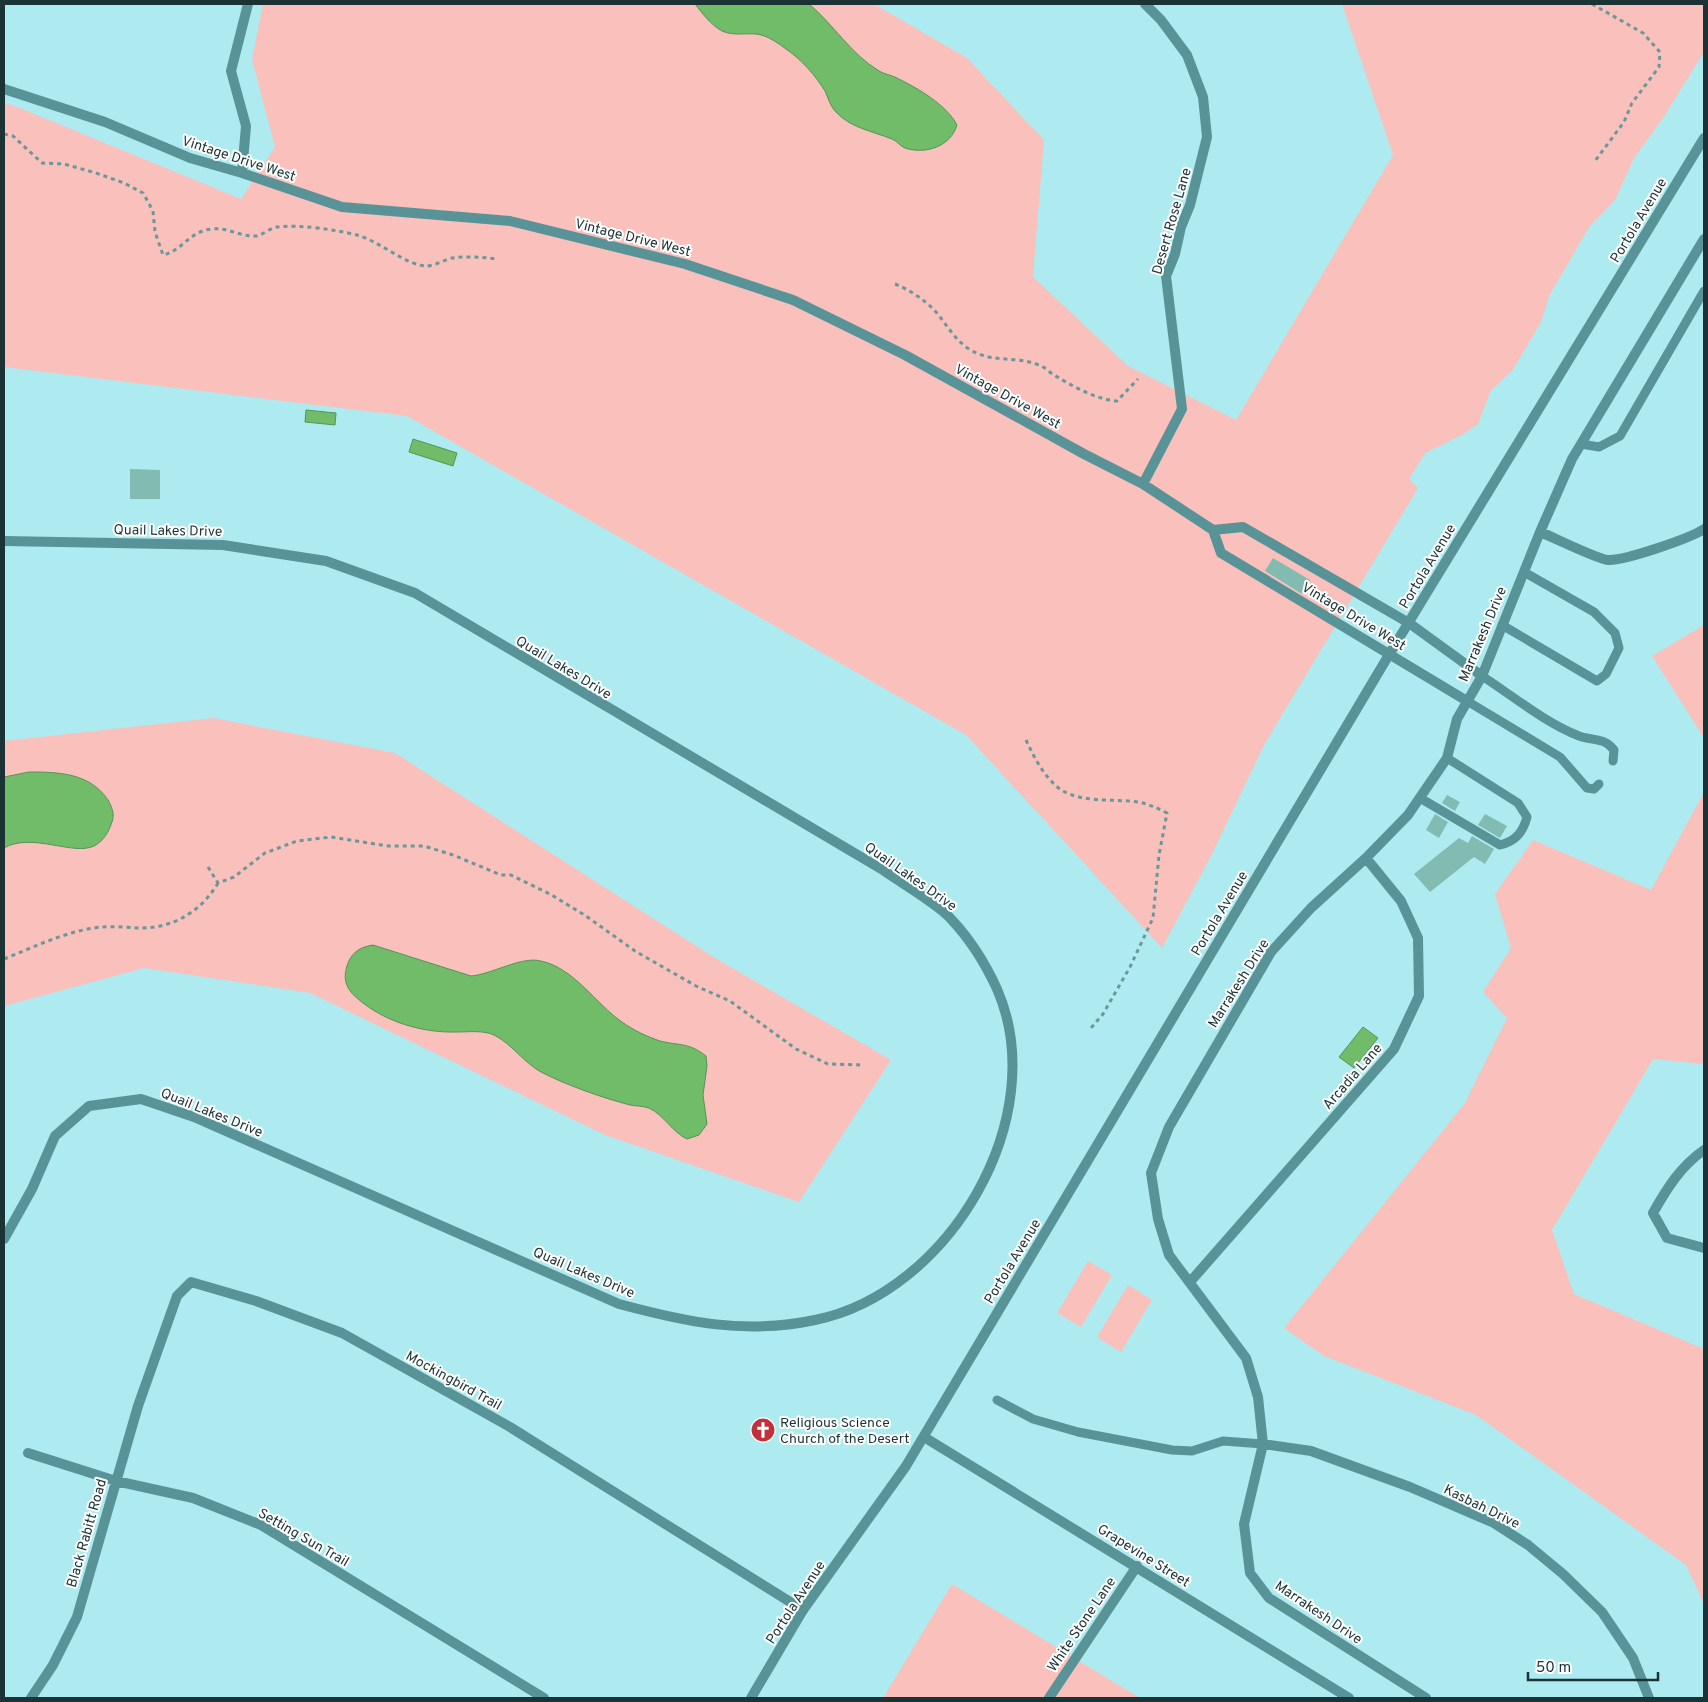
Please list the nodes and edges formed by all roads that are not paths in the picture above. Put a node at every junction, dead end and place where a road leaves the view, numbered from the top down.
1 (248, 4) edge
2 (1145, 4) edge
3 (4, 89) edge
4 (1704, 138) edge
5 (242, 173) junction
6 (1704, 239) edge
7 (1704, 291) edge
8 (1581, 444) junction
9 (1144, 484) junction
10 (1704, 529) edge
11 (1213, 530) junction
12 (1540, 532) junction
13 (4, 542) edge
14 (1524, 572) junction
15 (1408, 622) junction
16 (1502, 625) junction
17 (1390, 653) junction
18 (1482, 676) junction
19 (1467, 701) junction
20 (1447, 758) junction
21 (1613, 761) dead end
22 (1599, 784) dead end
23 (1420, 798) junction
24 (1366, 858) junction
25 (1704, 1150) edge
26 (4, 1239) edge
27 (1704, 1248) edge
28 (1190, 1282) junction
29 (997, 1400) dead end
30 (138, 1406) joint
31 (924, 1437) junction
32 (1262, 1444) junction
33 (28, 1453) dead end
34 (116, 1482) junction
35 (1137, 1566) junction
36 (803, 1610) junction
37 (31, 1698) edge
38 (544, 1698) edge
39 (751, 1698) edge
40 (1049, 1698) edge
41 (1349, 1698) edge
42 (1426, 1698) edge
43 (1649, 1698) edge

1 - 5 street
2 - 9 street, Desert Rose Lane
3 - 5 street, Vintage Drive West
4 - 15 street, Portola Avenue
5 - 9 street, Vintage Drive West
6 - 8 street, Marrakesh Drive
7 - 8 lane
8 - 12 street, Marrakesh Drive
9 - 11 street, Vintage Drive West
10 - 12 street
11 - 15 street, Vintage Drive West
11 - 17 street, Vintage Drive West
12 - 14 street, Marrakesh Drive
13 - 26 street, Quail Lakes Drive
14 - 16 street, Marrakesh Drive
14 - 16 lane
15 - 17 street, Portola Avenue
15 - 18 street, Vintage Drive West
16 - 18 street, Marrakesh Drive
17 - 19 street, Vintage Drive West
17 - 31 street, Portola Avenue
18 - 19 street, Marrakesh Drive
18 - 21 lane
19 - 20 street, Marrakesh Drive
19 - 22 lane
20 - 23 street, Marrakesh Drive
20 - 23 lane
23 - 24 street, Marrakesh Drive
24 - 28 street, Marrakesh Drive
24 - 28 street, Arcadia Lane
25 - 27 street
28 - 32 street, Marrakesh Drive
29 - 32 lane
30 - 34 street, Black Rabitt Road
30 - 36 street, Mockingbird Trail
31 - 35 street, Grapevine Street
31 - 36 street, Portola Avenue
32 - 42 street, Marrakesh Drive
32 - 43 street, Kasbah Drive
33 - 34 street, Setting Sun Trail
34 - 37 street, Black Rabitt Road
34 - 38 street, Setting Sun Trail
35 - 40 street, White Stone Lane
35 - 41 street, Grapevine Street
36 - 39 street, Portola Avenue

